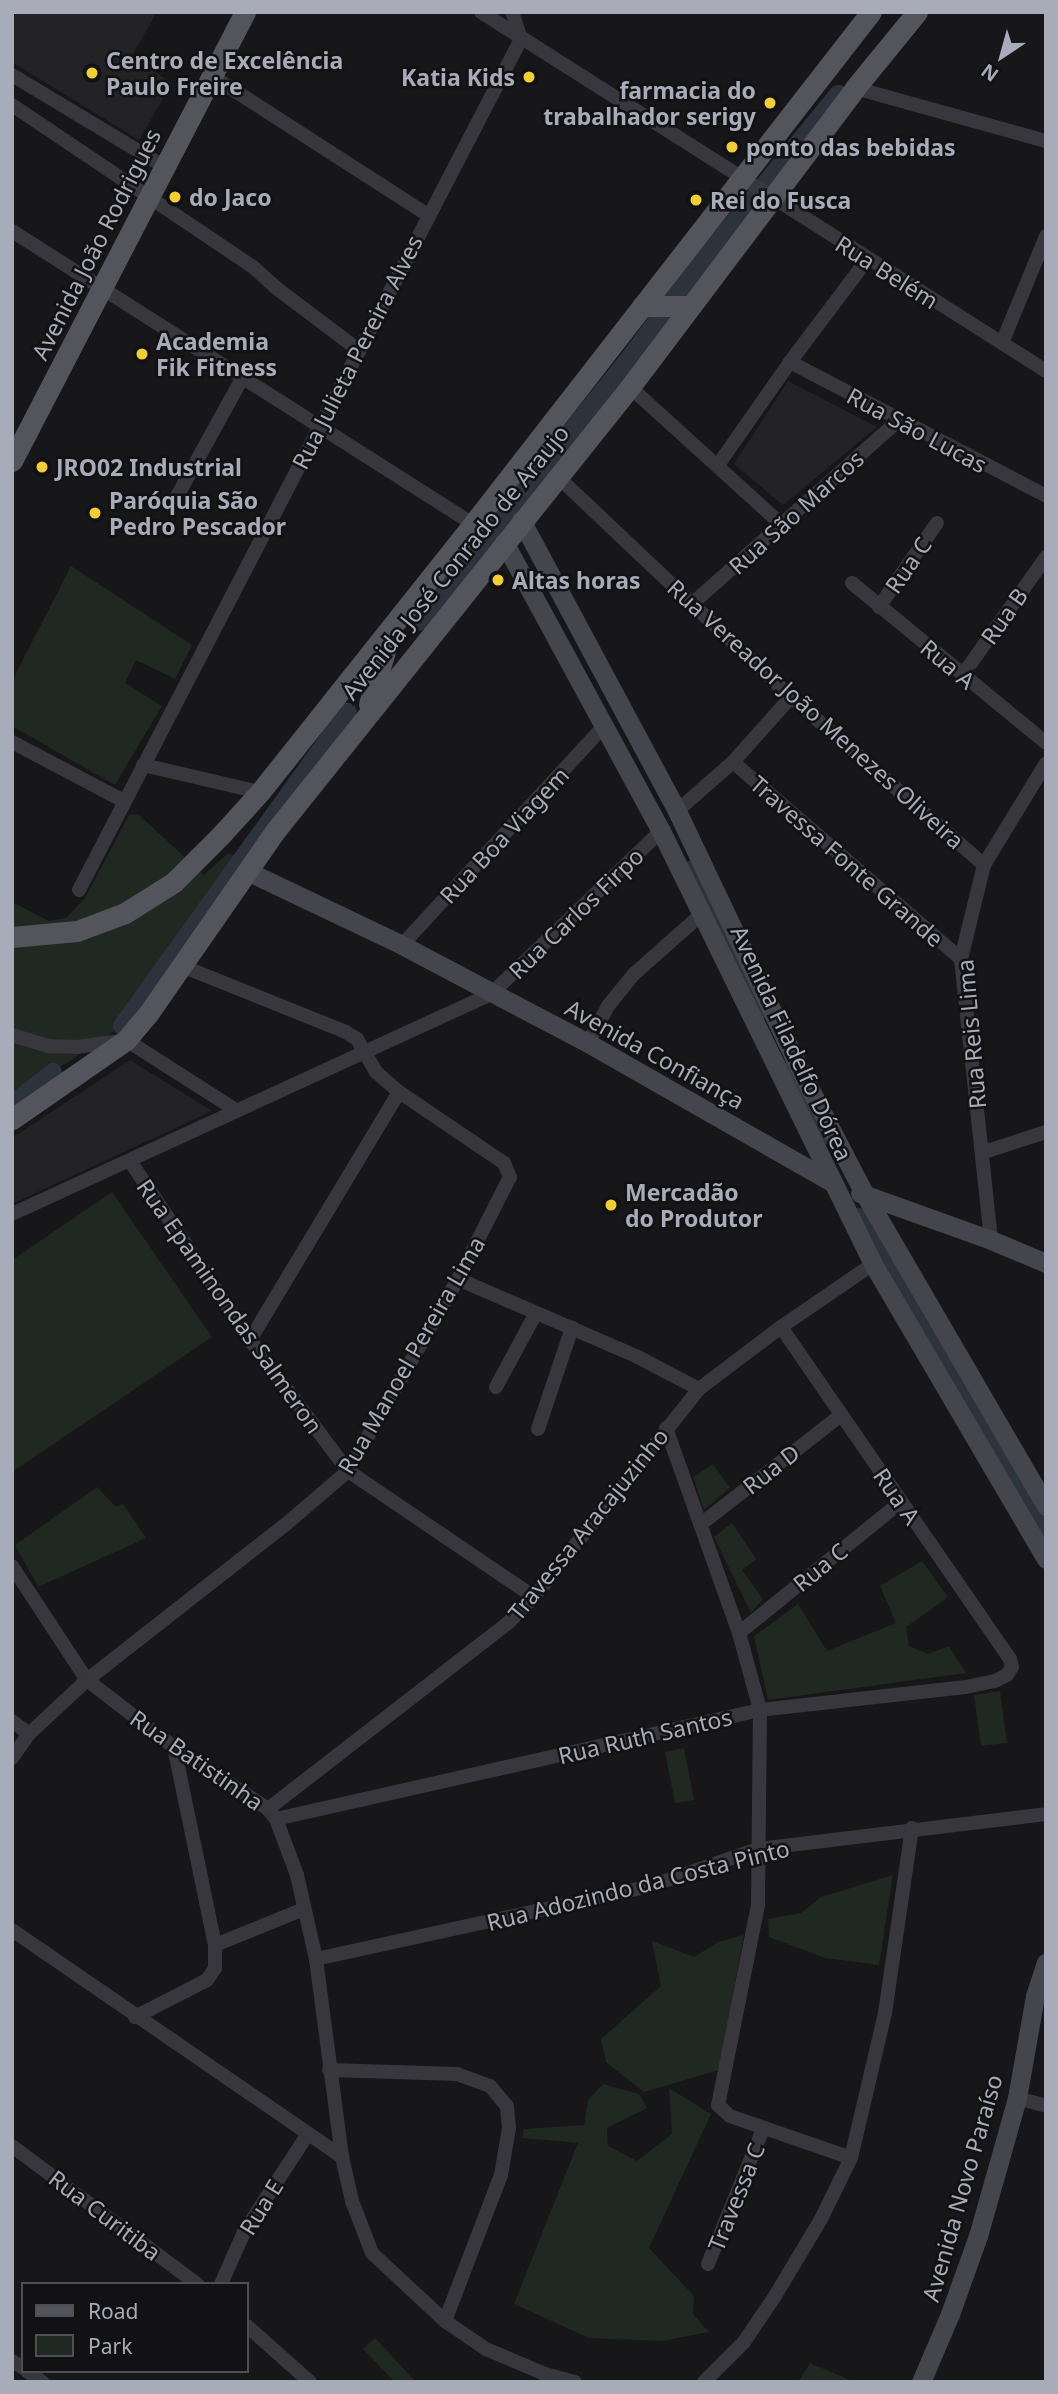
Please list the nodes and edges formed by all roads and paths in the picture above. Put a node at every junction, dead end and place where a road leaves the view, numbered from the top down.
1 (245, 12) edge
2 (481, 12) edge
3 (512, 12) edge
4 (871, 12) edge
5 (917, 12) edge
6 (521, 39) junction
7 (12, 75) edge
8 (212, 76) junction
9 (855, 88) junction
10 (12, 105) edge
11 (1046, 141) edge
12 (165, 167) junction
13 (743, 181) junction
14 (149, 198) junction
15 (770, 198) junction
16 (428, 215) junction
17 (12, 231) edge
18 (1046, 236) edge
19 (867, 260) junction
20 (104, 289) junction
21 (646, 306) junction
22 (687, 306) junction
23 (1002, 344) junction
24 (360, 351) junction
25 (790, 362) junction
26 (1046, 370) edge
27 (243, 377) junction
28 (630, 387) junction
29 (898, 421) junction
30 (319, 425) junction
31 (12, 461) edge
32 (718, 465) junction
33 (557, 476) junction
34 (1046, 496) edge
35 (175, 499) dead end
36 (937, 523) dead end
37 (473, 524) junction
38 (782, 525) junction
39 (512, 531) junction
40 (1046, 557) edge
41 (852, 583) dead end
42 (693, 603) junction
43 (879, 607) junction
44 (392, 625) junction
45 (962, 676) junction
46 (791, 697) junction
47 (366, 714) junction
48 (605, 725) junction
49 (12, 743) edge
50 (1046, 743) edge
51 (733, 762) junction
52 (1046, 763) edge
53 (143, 765) junction
54 (260, 792) junction
55 (124, 801) junction
56 (677, 811) junction
57 (661, 831) junction
58 (984, 865) junction
59 (247, 871) junction
60 (79, 890) dead end
61 (702, 913) junction
62 (12, 937) edge
63 (402, 944) junction
64 (961, 959) junction
65 (182, 966) junction
66 (491, 994) junction
67 (12, 1035) edge
68 (126, 1040) junction
69 (588, 1043) junction
70 (364, 1054) junction
71 (399, 1092) junction
72 (236, 1110) junction
73 (12, 1119) edge
74 (1046, 1132) edge
75 (984, 1152) junction
76 (130, 1161) junction
77 (833, 1182) junction
78 (864, 1194) junction
79 (12, 1214) edge
80 (991, 1240) junction
81 (873, 1264) junction
82 (1046, 1264) edge
83 (458, 1279) junction
84 (536, 1313) junction
85 (781, 1327) junction
86 (572, 1328) junction
87 (250, 1340) junction
88 (496, 1387) dead end
89 (699, 1389) junction
90 (841, 1415) junction
91 (666, 1428) junction
92 (538, 1429) dead end
93 (348, 1471) junction
94 (901, 1502) junction
95 (1046, 1506) edge
96 (701, 1524) junction
97 (1046, 1559) edge
98 (12, 1566) edge
99 (534, 1597) junction
100 (739, 1633) junction
101 (1012, 1667) joint
102 (87, 1680) junction
103 (760, 1710) junction
104 (12, 1721) edge
105 (29, 1734) junction
106 (174, 1747) junction
107 (12, 1758) edge
108 (272, 1814) junction
109 (1046, 1814) edge
110 (912, 1828) junction
111 (758, 1849) junction
112 (304, 1909) junction
113 (12, 1930) edge
114 (215, 1945) junction
115 (316, 1959) junction
116 (1046, 1963) edge
117 (135, 2017) junction
118 (329, 2070) junction
119 (1017, 2098) junction
120 (1046, 2106) edge
121 (763, 2129) junction
122 (308, 2134) junction
123 (12, 2146) edge
124 (342, 2157) junction
125 (851, 2158) junction
126 (708, 2264) dead end
127 (194, 2282) edge
128 (222, 2282) edge
129 (445, 2321) junction
130 (248, 2327) edge
131 (310, 2382) edge
132 (575, 2382) edge
133 (704, 2382) edge
134 (921, 2382) edge

1 - 8 main road, Avenida João Rodrigues
2 - 6 street, Rua Belém
3 - 6 street
4 - 13 main road, Avenida José Conrado de Araujo
5 - 9 main road, Avenida José Conrado de Araujo
6 - 13 street, Rua Belém
6 - 16 street, Rua Julieta Pereira Alves
7 - 12 street
8 - 12 main road, Avenida João Rodrigues
8 - 16 street
9 - 11 street
9 - 15 main road, Avenida José Conrado de Araujo
10 - 14 street
12 - 14 main road, Avenida João Rodrigues
13 - 15 street, Rua Belém
13 - 21 main road, Avenida José Conrado de Araujo
14 - 20 main road, Avenida João Rodrigues
14 - 24 street
15 - 19 street, Rua Belém
15 - 22 main road, Avenida José Conrado de Araujo
16 - 24 street, Rua Julieta Pereira Alves
17 - 20 street
18 - 23 street
19 - 23 street, Rua Belém
19 - 25 street
20 - 27 street
20 - 31 main road, Avenida João Rodrigues
21 - 22 main road
21 - 37 main road, Avenida José Conrado de Araujo
22 - 28 main road, Avenida José Conrado de Araujo
23 - 26 street, Rua Belém
24 - 30 street, Rua Julieta Pereira Alves
25 - 29 street, Rua São Lucas
25 - 32 street
27 - 30 street
27 - 35 street
28 - 32 street
28 - 33 main road, Avenida José Conrado de Araujo
29 - 34 street, Rua São Lucas
29 - 38 street, Rua São Marcos
30 - 37 street
30 - 53 street, Rua Julieta Pereira Alves
32 - 38 street
33 - 39 main road, Avenida José Conrado de Araujo
33 - 42 street, Rua Vereador João Menezes Oliveira
36 - 43 street, Rua C
37 - 44 main road, Avenida José Conrado de Araujo
38 - 42 street, Rua São Marcos
39 - 47 main road, Avenida José Conrado de Araujo
39 - 48 street, Avenida Filadelfo Dórea
39 - 56 street, Avenida Filadelfo Dórea
40 - 45 street, Rua B
41 - 43 street, Rua A
42 - 46 street, Rua Vereador João Menezes Oliveira
43 - 45 street, Rua A
44 - 47 main road
44 - 54 main road, Avenida José Conrado de Araujo
45 - 50 street, Rua A
46 - 51 street
46 - 58 street, Rua Vereador João Menezes Oliveira
47 - 59 main road, Avenida José Conrado de Araujo
48 - 57 street, Avenida Filadelfo Dórea
48 - 63 street, Rua Boa Viagem
49 - 55 street
51 - 56 street
51 - 64 street, Travessa Fonte Grande
52 - 58 street, Rua Reis Lima
53 - 54 street
53 - 55 street, Rua Julieta Pereira Alves
54 - 62 main road, Avenida José Conrado de Araujo
55 - 60 street, Rua Julieta Pereira Alves
56 - 78 street, Avenida Filadelfo Dórea
57 - 61 street, Avenida Filadelfo Dórea
57 - 66 street, Rua Carlos Firpo
58 - 64 street, Rua Reis Lima
59 - 63 street, Avenida Confiança
59 - 65 main road, Avenida José Conrado de Araujo
61 - 69 street
61 - 77 street, Avenida Filadelfo Dórea
63 - 66 street, Avenida Confiança
64 - 75 street, Rua Reis Lima
65 - 68 main road, Avenida José Conrado de Araujo
65 - 70 street
66 - 69 street, Avenida Confiança
66 - 70 street, Rua Carlos Firpo
67 - 68 street
68 - 72 street
68 - 73 main road, Avenida José Conrado de Araujo
69 - 77 street, Avenida Confiança
70 - 71 street
70 - 72 street, Rua Carlos Firpo
71 - 83 street, Rua Manoel Pereira Lima
71 - 87 street
72 - 76 street, Rua Carlos Firpo
74 - 75 street
75 - 80 street, Rua Reis Lima
76 - 79 street, Rua Carlos Firpo
76 - 87 street, Rua Epaminondas Salmeron
77 - 78 street, Avenida Confiança
77 - 81 street, Avenida Filadelfo Dórea
78 - 80 street, Avenida Confiança
78 - 95 street, Avenida Filadelfo Dórea
80 - 82 street, Avenida Confiança
81 - 85 street, Travessa Aracajuzinho
81 - 97 street, Avenida Filadelfo Dórea
83 - 84 street
83 - 93 street, Rua Manoel Pereira Lima
84 - 86 street
84 - 88 street
85 - 89 street, Travessa Aracajuzinho
85 - 90 street, Rua A
86 - 89 street
86 - 92 street
87 - 93 street, Rua Epaminondas Salmeron
89 - 91 street, Travessa Aracajuzinho
90 - 94 street, Rua A
90 - 96 street, Rua D
91 - 96 street
91 - 99 street, Travessa Aracajuzinho
93 - 99 street, Rua Epaminondas Salmeron
93 - 102 street, Rua Manoel Pereira Lima
94 - 100 street, Rua C
94 - 101 street, Rua A
96 - 100 street
98 - 102 street, Rua Batistinha
99 - 108 street, Travessa Aracajuzinho
100 - 103 street
101 - 103 street, Rua Ruth Santos
102 - 105 street, Rua Manoel Pereira Lima
102 - 106 street, Rua Batistinha
103 - 108 street, Rua Ruth Santos
103 - 111 street
104 - 105 street
105 - 107 street, Rua Manoel Pereira Lima
106 - 108 street, Rua Batistinha
106 - 114 street
108 - 112 street, Rua Batistinha
109 - 110 street, Rua Adozindo da Costa Pinto
110 - 111 street, Rua Adozindo da Costa Pinto
110 - 125 street
111 - 115 street, Rua Adozindo da Costa Pinto
111 - 121 street
112 - 114 street
112 - 115 street, Rua Batistinha
113 - 117 street
114 - 117 street
115 - 118 street, Rua Batistinha
116 - 119 street, Avenida Novo Paraíso
117 - 122 street
118 - 124 street, Rua Batistinha
118 - 129 street
119 - 120 street
119 - 134 street, Avenida Novo Paraíso
121 - 125 street
121 - 126 street, Travessa C
122 - 124 street
122 - 128 street, Rua E
123 - 127 street, Rua Curitiba
124 - 129 street, Rua Batistinha
125 - 133 street
129 - 132 street, Rua Batistinha
130 - 131 street

